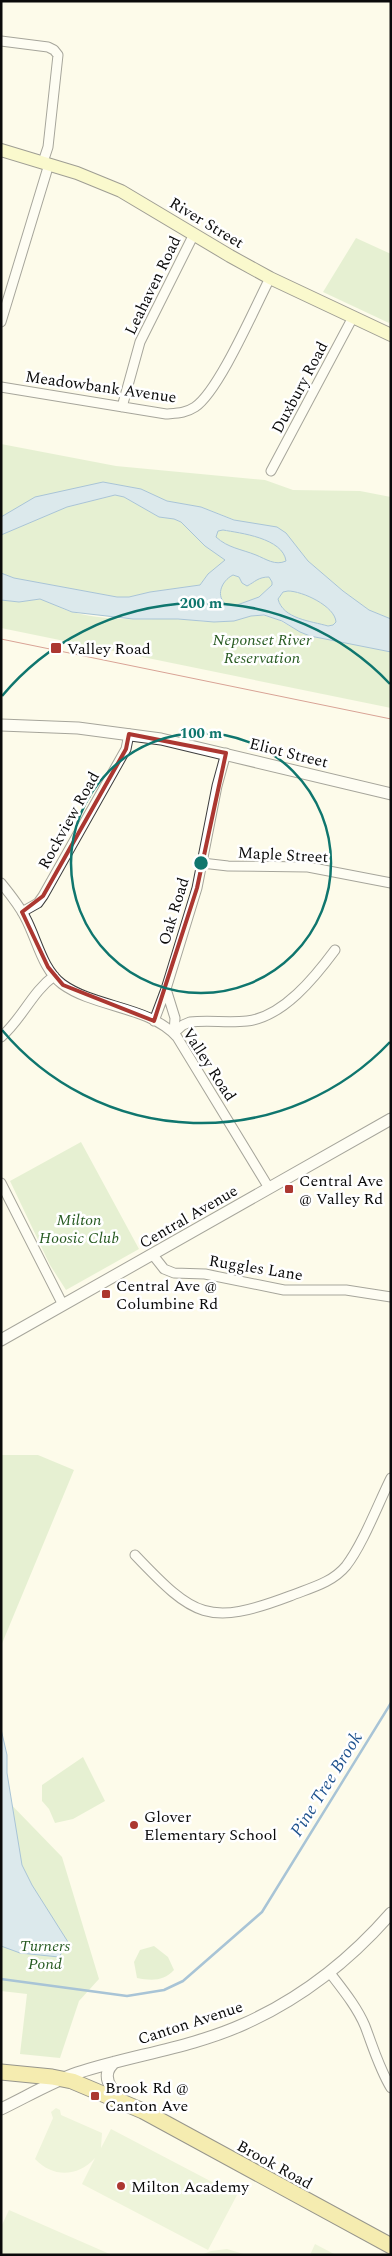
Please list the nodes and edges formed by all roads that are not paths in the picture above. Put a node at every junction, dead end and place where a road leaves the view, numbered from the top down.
1 (1, 41) edge
2 (1, 150) edge
3 (46, 163) junction
4 (194, 234) junction
5 (270, 278) junction
6 (5, 299) edge
7 (353, 317) junction
8 (1, 322) edge
9 (391, 335) edge
10 (1, 387) edge
11 (122, 407) junction
12 (271, 471) dead end
13 (1, 725) edge
14 (129, 734) junction
15 (226, 753) junction
16 (391, 794) edge
17 (202, 863) junction
18 (1, 882) edge
19 (391, 882) edge
20 (22, 912) junction
21 (335, 950) dead end
22 (54, 976) junction
23 (166, 989) junction
24 (154, 1021) junction
25 (1, 1022) edge
26 (10, 1029) junction
27 (174, 1034) junction
28 (1, 1037) edge
29 (391, 1119) edge
30 (1, 1183) edge
31 (269, 1188) junction
32 (153, 1255) junction
33 (391, 1298) edge
34 (63, 1305) junction
35 (1, 1340) edge
36 (391, 1478) edge
37 (136, 1556) dead end
38 (391, 1913) edge
39 (330, 1973) junction
40 (1, 2062) edge
41 (115, 2062) junction
42 (1, 2072) edge
43 (77, 2073) junction
44 (62, 2079) junction
45 (111, 2088) junction
46 (391, 2088) edge
47 (1, 2109) edge
48 (143, 2110) junction
49 (391, 2246) edge

1 - 3 street
2 - 3 main road, River Street
3 - 4 main road, River Street
3 - 6 street
4 - 5 main road, River Street
4 - 11 street, Leahaven Road
5 - 7 main road, River Street
5 - 11 street, Meadowbank Avenue
6 - 8 street
7 - 9 main road, River Street
7 - 12 street, Duxbury Road
10 - 11 street, Meadowbank Avenue
13 - 14 street, Eliot Street
14 - 15 street, Eliot Street
14 - 20 street, Rockview Road
15 - 16 street, Eliot Street
15 - 17 street, Oak Road
17 - 19 street, Maple Street
17 - 23 street, Oak Road
18 - 20 street, Valley Road
20 - 22 street, Valley Road
21 - 27 street
22 - 24 street, Valley Road
22 - 26 street
23 - 24 street, Oak Road
23 - 27 street
24 - 27 street, Valley Road
25 - 26 street
26 - 28 street
27 - 31 street, Valley Road
29 - 31 street, Central Avenue
30 - 34 street
31 - 32 street, Central Avenue
32 - 33 street, Ruggles Lane
32 - 34 street, Central Avenue
34 - 35 street, Central Avenue
36 - 37 street
38 - 39 street, Canton Avenue
39 - 41 street, Canton Avenue
39 - 46 street
40 - 43 main road, Brook Road
41 - 43 street, Canton Avenue
41 - 45 street
42 - 44 main road, Brook Road
43 - 44 street, Canton Avenue
43 - 45 main road, Brook Road
44 - 47 street, Canton Avenue
44 - 48 main road, Brook Road
45 - 48 main road, Brook Road
48 - 49 main road, Brook Road

